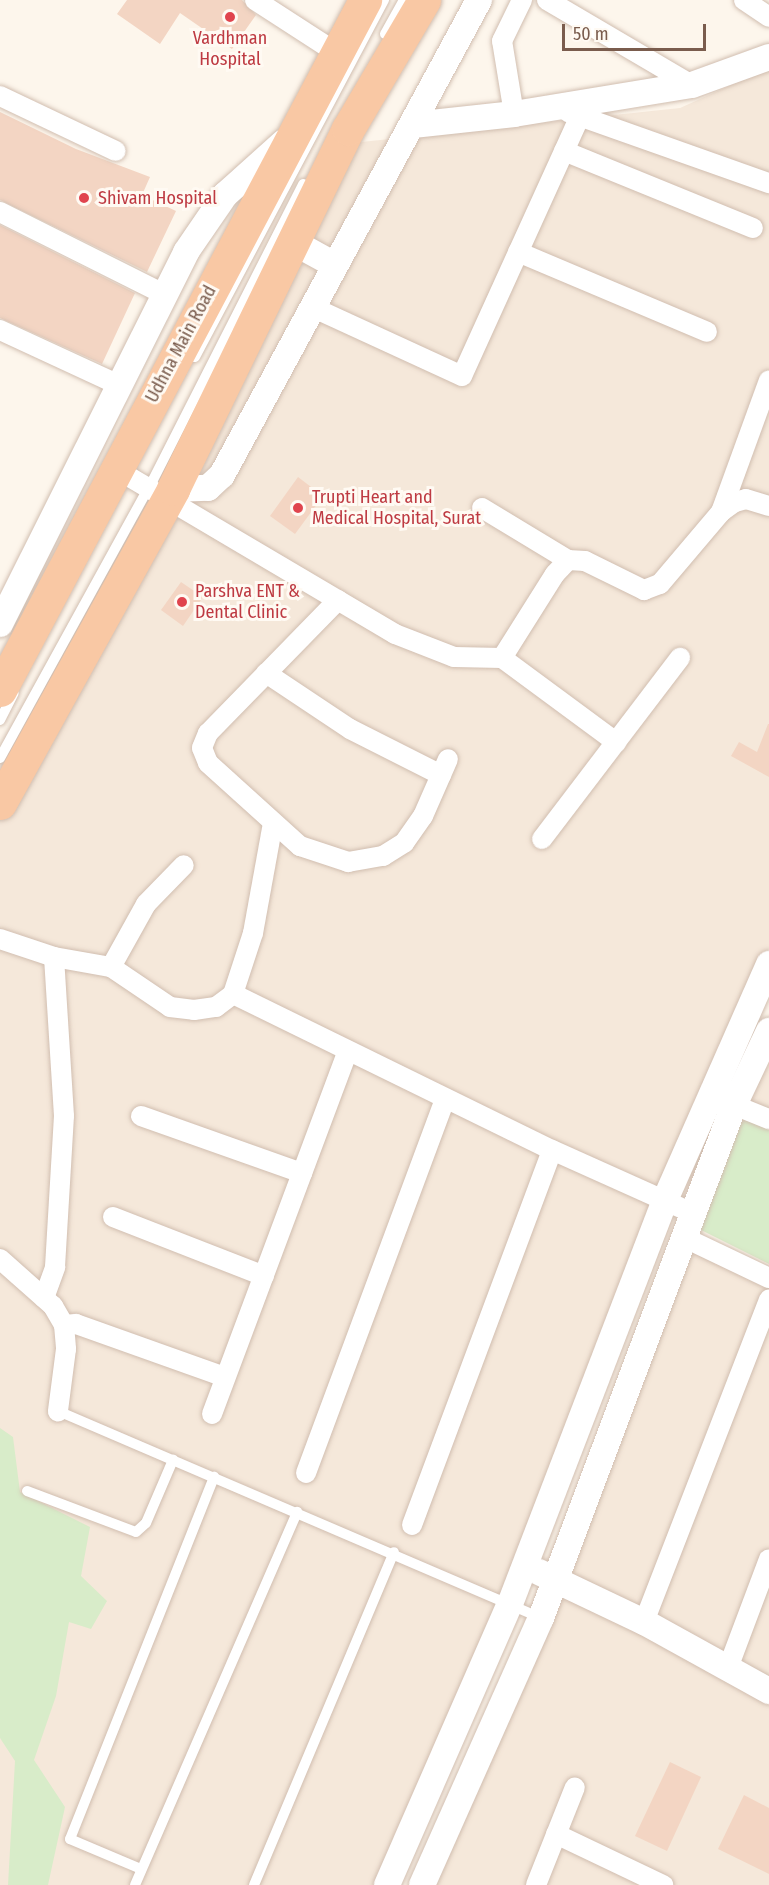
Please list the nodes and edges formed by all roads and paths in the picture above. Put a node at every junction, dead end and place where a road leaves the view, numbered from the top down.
1 (255, 0) edge
2 (365, 0) edge
3 (384, 0) edge
4 (404, 0) edge
5 (424, 0) edge
6 (479, 0) edge
7 (522, 0) edge
8 (548, 0) edge
9 (744, 0) edge
10 (769, 17) edge
11 (376, 49) dead end
12 (337, 53) junction
13 (769, 57) edge
14 (692, 85) junction
15 (0, 96) edge
16 (556, 107) junction
17 (514, 114) junction
18 (580, 116) junction
19 (412, 125) junction
20 (291, 136) junction
21 (116, 151) dead end
22 (564, 151) junction
23 (308, 174) dead end
24 (769, 183) edge
25 (0, 212) edge
26 (753, 228) dead end
27 (293, 242) junction
28 (518, 252) junction
29 (335, 265) junction
30 (164, 294) junction
31 (312, 307) junction
32 (0, 330) edge
33 (707, 332) dead end
34 (187, 372) dead end
35 (769, 380) edge
36 (117, 384) junction
37 (126, 475) junction
38 (163, 493) junction
39 (769, 506) edge
40 (482, 508) dead end
41 (721, 512) junction
42 (568, 560) junction
43 (338, 600) junction
44 (0, 624) edge
45 (502, 658) junction
46 (681, 658) dead end
47 (266, 673) junction
48 (11, 684) edge
49 (0, 720) edge
50 (616, 742) junction
51 (0, 758) edge
52 (0, 803) edge
53 (273, 823) junction
54 (542, 839) dead end
55 (184, 865) dead end
56 (0, 939) edge
57 (54, 957) junction
58 (769, 964) edge
59 (111, 966) junction
60 (233, 994) junction
61 (769, 1031) edge
62 (347, 1052) junction
63 (445, 1099) junction
64 (734, 1105) junction
65 (141, 1116) dead end
66 (769, 1119) edge
67 (552, 1150) junction
68 (302, 1173) junction
69 (665, 1200) junction
70 (692, 1213) junction
71 (113, 1217) dead end
72 (683, 1237) junction
73 (0, 1259) edge
74 (264, 1276) junction
75 (769, 1278) edge
76 (44, 1298) junction
77 (769, 1299) edge
78 (64, 1325) junction
79 (225, 1377) junction
80 (58, 1411) joint
81 (213, 1414) dead end
82 (173, 1460) junction
83 (306, 1473) dead end
84 (214, 1477) junction
85 (27, 1491) dead end
86 (297, 1512) junction
87 (412, 1525) dead end
88 (394, 1552) junction
89 (769, 1559) edge
90 (525, 1567) junction
91 (555, 1577) junction
92 (510, 1604) junction
93 (541, 1618) junction
94 (644, 1622) junction
95 (728, 1668) junction
96 (769, 1691) edge
97 (575, 1787) dead end
98 (556, 1834) junction
99 (141, 1869) junction
100 (135, 1885) edge
101 (254, 1885) edge
102 (387, 1885) edge
103 (422, 1885) edge
104 (536, 1885) edge
105 (663, 1885) edge

1 - 12 street
2 - 12 highway, Udhna Main Road
3 - 34 lane
4 - 11 lane
5 - 27 highway
6 - 19 street
7 - 17 street
8 - 14 street
9 - 10 street
12 - 20 highway, Udhna Main Road
13 - 14 street
14 - 16 street
15 - 21 street
16 - 17 street
16 - 18 street
17 - 19 street
18 - 22 street
18 - 24 street
19 - 29 street
20 - 30 street
20 - 37 highway, Udhna Main Road
22 - 26 street
22 - 28 street
23 - 38 lane
25 - 30 street
27 - 29 street
27 - 38 highway
28 - 31 street
28 - 33 street
29 - 31 street
30 - 36 street
31 - 38 street
32 - 36 street
35 - 41 street
36 - 44 street
37 - 38 street
37 - 48 highway, Udhna Main Road
38 - 43 street
38 - 51 lane
38 - 52 highway
39 - 41 street
40 - 42 street
41 - 42 street
42 - 45 street
43 - 45 street
43 - 47 street
45 - 50 street
46 - 50 street
47 - 53 street
47 - 53 street
48 - 49 lane
50 - 54 street
53 - 60 street
55 - 59 street
56 - 57 street
57 - 59 street
57 - 76 street
58 - 69 street
59 - 60 street
60 - 62 street
61 - 64 street
62 - 63 street
62 - 68 street
63 - 67 street
63 - 83 street
64 - 66 street
64 - 70 street
65 - 68 street
67 - 69 street
67 - 87 street
68 - 74 street
69 - 70 street
69 - 90 street
70 - 72 street
71 - 74 street
72 - 75 street
72 - 91 street
73 - 76 street
74 - 79 street
76 - 78 street
77 - 94 street
78 - 79 street
78 - 80 street
79 - 81 street
80 - 82 lane
82 - 84 lane
82 - 85 lane
84 - 86 lane
84 - 99 lane
86 - 88 lane
86 - 99 lane
88 - 92 lane
88 - 101 lane
89 - 95 street
90 - 91 street
90 - 92 street
91 - 93 street
91 - 94 street
92 - 93 lane
92 - 102 street
93 - 103 street
94 - 95 street
95 - 96 street
97 - 98 street
98 - 104 street
98 - 105 street
99 - 100 lane

